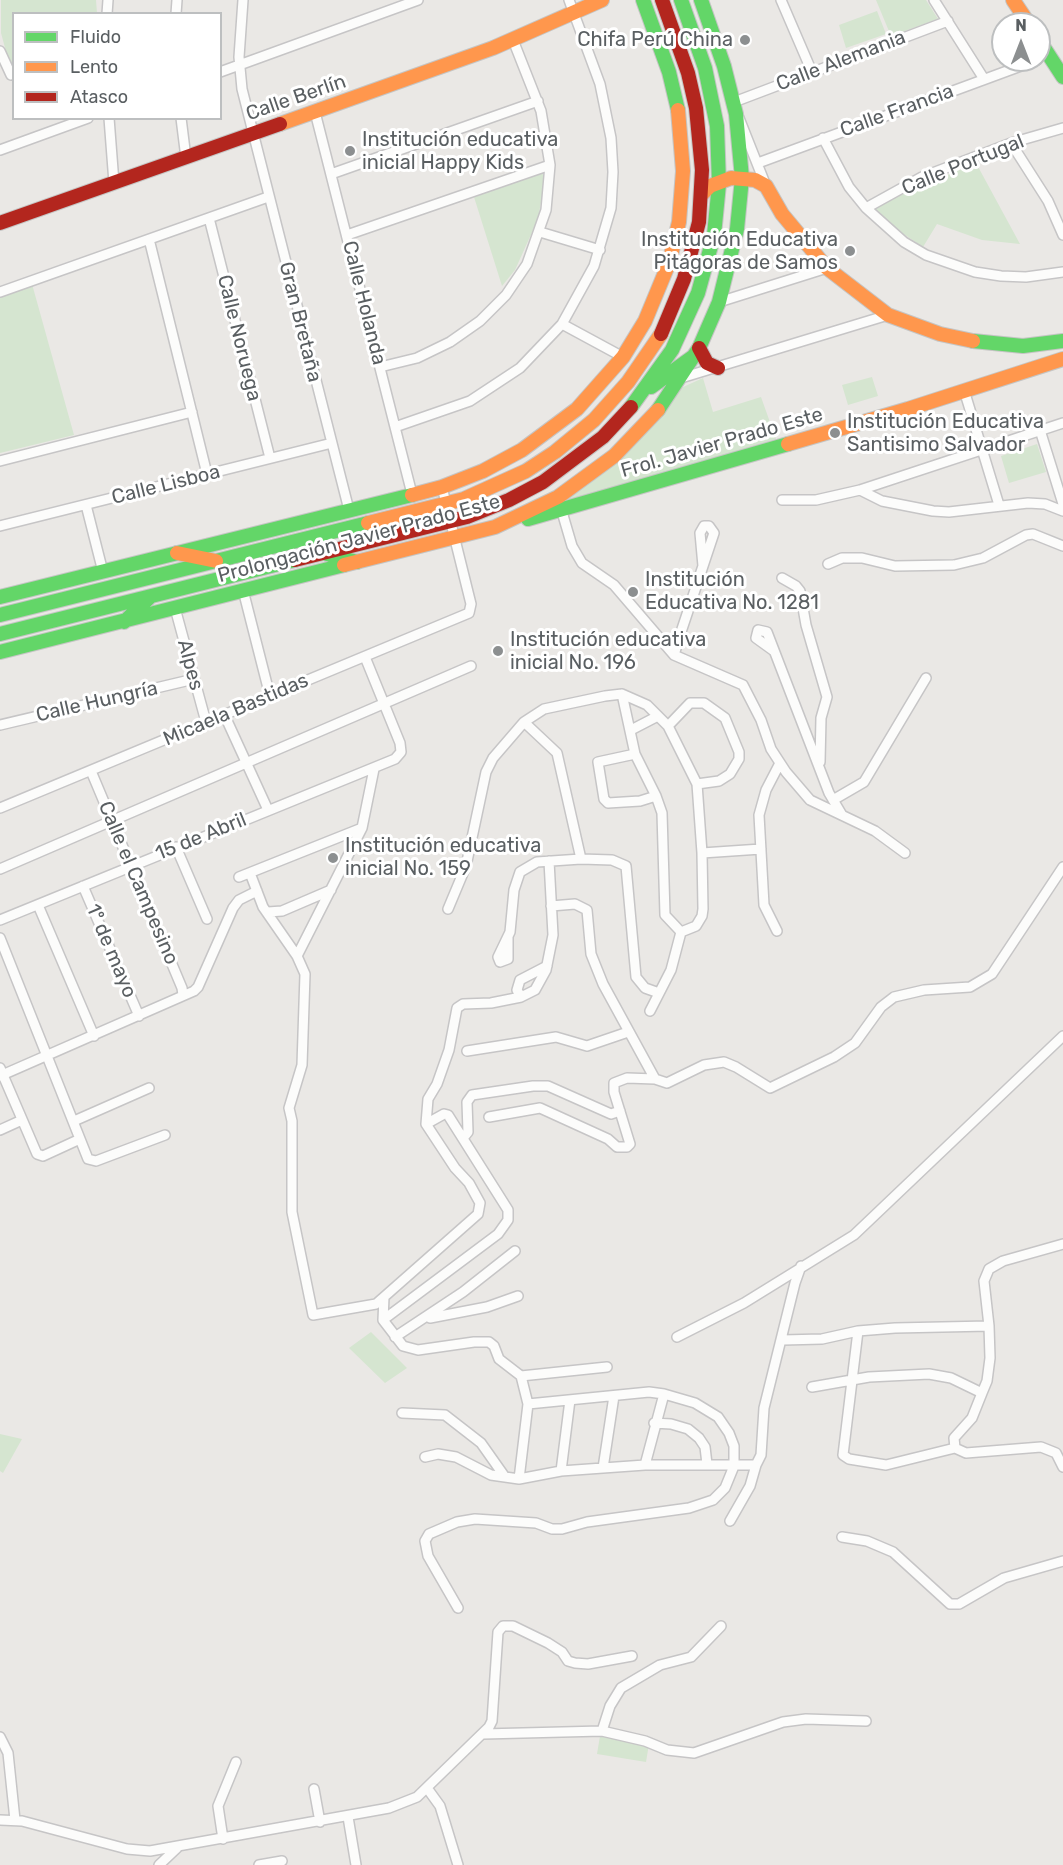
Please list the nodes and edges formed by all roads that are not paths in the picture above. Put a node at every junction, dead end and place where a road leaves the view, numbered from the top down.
1 (243, 0) edge
2 (418, 0) edge
3 (602, 0) edge
4 (643, 0) edge
5 (662, 0) edge
6 (681, 0) edge
7 (701, 0) edge
8 (781, 0) edge
9 (934, 0) edge
10 (572, 7) edge
11 (948, 21) junction
12 (513, 40) junction
13 (0, 51) edge
14 (1051, 66) edge
15 (240, 67) junction
16 (222, 72) edge
17 (812, 72) junction
18 (1003, 72) edge
19 (12, 74) edge
20 (1063, 77) edge
21 (0, 78) edge
22 (984, 79) junction
23 (538, 101) junction
24 (735, 108) junction
25 (315, 112) junction
26 (82, 120) edge
27 (109, 120) edge
28 (181, 120) edge
29 (1063, 128) edge
30 (252, 134) junction
31 (823, 138) junction
32 (1011, 143) junction
33 (0, 150) edge
34 (186, 158) junction
35 (758, 163) junction
36 (550, 165) junction
37 (331, 174) junction
38 (742, 178) junction
39 (114, 183) junction
40 (719, 184) junction
41 (766, 186) junction
42 (702, 194) junction
43 (268, 197) junction
44 (741, 200) junction
45 (866, 208) junction
46 (209, 218) junction
47 (0, 223) edge
48 (540, 232) junction
49 (346, 235) junction
50 (1063, 235) edge
51 (149, 239) junction
52 (600, 250) junction
53 (827, 268) junction
54 (1063, 272) edge
55 (0, 292) edge
56 (867, 299) junction
57 (719, 302) junction
58 (888, 315) junction
59 (866, 322) junction
60 (562, 324) junction
61 (1063, 341) edge
62 (1023, 346) junction
63 (697, 352) junction
64 (622, 357) junction
65 (1063, 359) edge
66 (380, 367) junction
67 (718, 368) junction
68 (1024, 371) junction
69 (681, 378) junction
70 (964, 390) junction
71 (644, 392) junction
72 (192, 412) junction
73 (1063, 423) edge
74 (395, 427) junction
75 (1040, 430) junction
76 (332, 443) junction
77 (984, 449) junction
78 (270, 458) junction
79 (0, 461) edge
80 (207, 474) junction
81 (442, 487) junction
82 (861, 490) junction
83 (412, 494) junction
84 (782, 500) dead end
85 (446, 504) junction
86 (560, 504) junction
87 (1063, 504) edge
88 (86, 505) junction
89 (999, 505) junction
90 (349, 510) junction
91 (1063, 511) edge
92 (450, 522) junction
93 (0, 526) edge
94 (495, 528) joint
95 (453, 538) junction
96 (1063, 546) edge
97 (177, 553) junction
98 (321, 553) junction
99 (219, 562) junction
100 (357, 562) junction
101 (828, 564) dead end
102 (703, 566) dead end
103 (103, 572) junction
104 (782, 578) dead end
105 (243, 590) junction
106 (0, 597) edge
107 (150, 597) junction
108 (175, 608) junction
109 (0, 615) edge
110 (124, 622) junction
111 (0, 634) edge
112 (774, 651) dead end
113 (0, 652) edge
114 (674, 655) junction
115 (365, 657) junction
116 (471, 666) dead end
117 (926, 678) dead end
118 (194, 679) junction
119 (622, 694) junction
120 (270, 696) junction
121 (386, 705) junction
122 (224, 714) junction
123 (657, 716) junction
124 (206, 722) junction
125 (524, 722) junction
126 (0, 725) edge
127 (668, 726) junction
128 (631, 730) junction
129 (635, 754) junction
130 (780, 763) junction
131 (247, 764) junction
132 (819, 765) junction
133 (374, 770) junction
134 (91, 771) junction
135 (697, 784) junction
136 (656, 796) junction
137 (833, 800) junction
138 (0, 808) edge
139 (268, 810) junction
140 (842, 815) junction
141 (113, 821) junction
142 (362, 828) junction
143 (177, 847) junction
144 (761, 849) junction
145 (702, 853) junction
146 (904, 853) dead end
147 (582, 859) junction
148 (549, 861) junction
149 (131, 865) junction
150 (1063, 867) edge
151 (0, 869) edge
152 (250, 873) junction
153 (239, 878) dead end
154 (83, 886) junction
155 (331, 890) junction
156 (257, 891) junction
157 (38, 905) junction
158 (551, 906) junction
159 (448, 909) dead end
160 (268, 912) junction
161 (207, 919) dead end
162 (0, 921) edge
163 (777, 931) dead end
164 (681, 932) junction
165 (508, 937) dead end
166 (0, 938) edge
167 (297, 956) junction
168 (547, 966) junction
169 (659, 993) junction
170 (183, 995) junction
171 (521, 997) junction
172 (650, 1011) dead end
173 (140, 1016) junction
174 (628, 1032) junction
175 (94, 1036) junction
176 (1063, 1036) edge
177 (467, 1052) dead end
178 (49, 1055) junction
179 (1, 1073) edge
180 (655, 1079) junction
181 (149, 1088) dead end
182 (620, 1111) junction
183 (489, 1117) dead end
184 (22, 1120) junction
185 (74, 1121) junction
186 (426, 1124) junction
187 (0, 1130) edge
188 (165, 1135) dead end
189 (80, 1138) junction
190 (463, 1138) junction
191 (1063, 1244) edge
192 (515, 1251) dead end
193 (801, 1266) junction
194 (518, 1296) dead end
195 (384, 1297) junction
196 (426, 1319) junction
197 (382, 1320) junction
198 (989, 1326) junction
199 (858, 1331) junction
200 (395, 1337) junction
201 (677, 1337) dead end
202 (783, 1340) junction
203 (607, 1367) dead end
204 (520, 1376) junction
205 (854, 1379) junction
206 (812, 1388) dead end
207 (982, 1392) junction
208 (664, 1394) junction
209 (614, 1396) junction
210 (570, 1400) junction
211 (528, 1404) junction
212 (402, 1413) dead end
213 (654, 1423) junction
214 (955, 1448) junction
215 (424, 1457) dead end
216 (707, 1464) junction
217 (645, 1465) junction
218 (756, 1465) junction
219 (734, 1466) junction
220 (1063, 1467) edge
221 (603, 1468) junction
222 (561, 1471) junction
223 (506, 1477) junction
224 (519, 1479) junction
225 (730, 1521) dead end
226 (842, 1537) dead end
227 (1063, 1562) edge
228 (458, 1608) dead end
229 (721, 1626) dead end
230 (632, 1656) dead end
231 (866, 1721) dead end
232 (602, 1731) junction
233 (483, 1734) junction
234 (0, 1737) edge
235 (236, 1762) dead end
236 (427, 1788) junction
237 (314, 1789) dead end
238 (348, 1817) junction
239 (0, 1820) edge
240 (15, 1820) junction
241 (320, 1822) junction
242 (223, 1839) junction
243 (177, 1848) junction
244 (282, 1861) dead end
245 (159, 1865) edge
246 (259, 1865) edge
247 (356, 1865) edge
248 (458, 1865) edge

1 - 15 street, Gran Bretaña
2 - 15 street
3 - 10 street, Calle Berlín
4 - 64 street, Prolongación Javier Prado Este
5 - 42 street, Prolongación Javier Prado Este
6 - 40 street, Prolongación Javier Prado Este
7 - 24 street
8 - 17 street
9 - 11 street
10 - 12 street, Calle Berlín
10 - 52 street
11 - 17 street, Calle Alemania
11 - 22 street
12 - 23 street
12 - 25 street, Calle Berlín
13 - 19 street
14 - 20 street
15 - 16 street
15 - 30 street, Gran Bretaña
17 - 24 street, Calle Alemania
18 - 22 street, Calle Francia
19 - 21 street
22 - 31 street, Calle Francia
23 - 36 street
23 - 37 street
24 - 35 street
24 - 38 street
25 - 30 street, Calle Berlín
25 - 37 street, Calle Holanda
26 - 33 street
27 - 39 street
28 - 34 street
29 - 32 street, Calle Portugal
30 - 34 street, Calle Berlín
30 - 43 street, Gran Bretaña
31 - 35 street, Calle Francia
31 - 45 street
32 - 45 street, Calle Portugal
32 - 50 street
34 - 39 street, Calle Berlín
35 - 41 street
36 - 48 street
36 - 49 street
37 - 49 street, Calle Holanda
38 - 40 street
38 - 41 street
38 - 44 street
39 - 47 street, Calle Berlín
40 - 42 street
40 - 71 street, Prolongación Javier Prado Este
41 - 44 street
41 - 53 street
42 - 85 street, Prolongación Javier Prado Este
43 - 46 street
43 - 76 street, Gran Bretaña
44 - 57 street
45 - 54 street
46 - 51 street
46 - 78 street, Calle Noruega
48 - 52 street
48 - 66 street
49 - 66 street, Calle Holanda
51 - 55 street
51 - 72 street
52 - 60 street
53 - 56 street
53 - 57 street
56 - 58 street
56 - 59 street
57 - 63 street
58 - 59 street
58 - 62 street
59 - 67 street
60 - 64 street
60 - 74 street
61 - 62 street
62 - 68 street
63 - 67 street
63 - 69 street
63 - 71 street
64 - 81 street, Prolongación Javier Prado Este
65 - 68 street, Frol. Javier Prado Este
66 - 74 street, Calle Holanda
67 - 69 street
68 - 70 street, Frol. Javier Prado Este
69 - 86 street
70 - 77 street
70 - 86 street, Frol. Javier Prado Este
71 - 92 street, Prolongación Javier Prado Este
72 - 79 street
72 - 80 street
73 - 75 street
74 - 83 street, Calle Holanda
75 - 77 street
75 - 87 street
76 - 78 street, Calle Lisboa
76 - 90 street, Gran Bretaña
77 - 82 street
77 - 89 street
78 - 80 street, Calle Lisboa
80 - 88 street, Calle Lisboa
81 - 83 street, Prolongación Javier Prado Este
81 - 85 street
82 - 84 street
82 - 89 street
83 - 90 street, Prolongación Javier Prado Este
85 - 92 street
85 - 99 street, Prolongación Javier Prado Este
86 - 94 street, Frol. Javier Prado Este
86 - 114 street
88 - 93 street, Calle Lisboa
88 - 103 street
89 - 91 street
90 - 97 street, Prolongación Javier Prado Este
92 - 95 street
92 - 98 street, Prolongación Javier Prado Este
94 - 95 street, Prolongación Javier Prado Este
95 - 100 street, Prolongación Javier Prado Este
95 - 115 street, Micaela Bastidas
96 - 101 street
97 - 99 street
97 - 103 street, Prolongación Javier Prado Este
98 - 100 street
98 - 107 street, Prolongación Javier Prado Este
99 - 109 street, Prolongación Javier Prado Este
100 - 105 street, Prolongación Javier Prado Este
102 - 114 street
103 - 106 street, Prolongación Javier Prado Este
104 - 132 street
105 - 108 street, Prolongación Javier Prado Este
105 - 120 street
107 - 110 street
107 - 111 street, Prolongación Javier Prado Este
108 - 110 street, Prolongación Javier Prado Este
108 - 118 street, Alpes
110 - 113 street, Prolongación Javier Prado Este
112 - 132 street
114 - 130 street
115 - 120 street, Micaela Bastidas
115 - 121 street
116 - 121 street
117 - 137 street
118 - 124 street, Alpes
118 - 126 street, Calle Hungría
119 - 123 street
119 - 125 street
119 - 128 street
120 - 122 street, Micaela Bastidas
121 - 131 street
121 - 133 street, 15 de Abril
122 - 124 street, Micaela Bastidas
122 - 131 street
123 - 127 street
123 - 128 street
124 - 134 street, Micaela Bastidas
125 - 147 street
125 - 159 street
127 - 135 street
127 - 135 street
128 - 129 street
129 - 136 street
129 - 136 street
130 - 140 street
130 - 144 street
131 - 139 street
131 - 141 street
132 - 137 street
133 - 139 street, 15 de Abril
133 - 142 street
134 - 138 street, Micaela Bastidas
134 - 141 street, Calle el Campesino
135 - 145 street
136 - 164 street
137 - 140 street
139 - 143 street, 15 de Abril
140 - 146 street
141 - 149 street, Calle el Campesino
141 - 151 street
142 - 152 street
142 - 155 street
143 - 149 street, 15 de Abril
143 - 161 street
144 - 145 street
144 - 163 street
145 - 164 street
147 - 148 street
147 - 169 street
148 - 158 street
148 - 165 street
149 - 154 street, 15 de Abril
149 - 170 street, Calle el Campesino
150 - 180 street
152 - 153 street
152 - 156 street
154 - 157 street, 15 de Abril
154 - 173 street, 1º de mayo
155 - 160 street
155 - 167 street
156 - 160 street
156 - 170 street
157 - 162 street, 15 de Abril
157 - 175 street
158 - 168 street
158 - 174 street
160 - 167 street
164 - 169 street
166 - 178 street
167 - 195 street
168 - 171 street
168 - 171 street
169 - 172 street
170 - 173 street
171 - 186 street
173 - 175 street
174 - 177 street
174 - 180 street
175 - 178 street
176 - 193 street
178 - 179 street
178 - 185 street
179 - 184 street
180 - 182 street
181 - 185 street
182 - 183 street
182 - 190 street
184 - 187 street
184 - 189 street
185 - 189 street
186 - 190 street
186 - 195 street
188 - 189 street
190 - 197 street
191 - 198 street
192 - 196 street
193 - 201 street
193 - 202 street
194 - 196 street
195 - 197 street
196 - 200 street
197 - 200 street
198 - 199 street
198 - 207 street
199 - 202 street
199 - 205 street
200 - 204 street
202 - 218 street
203 - 204 street
204 - 211 street
205 - 206 street
205 - 207 street
205 - 214 street
207 - 214 street
208 - 209 street
208 - 213 street
208 - 219 street
209 - 210 street
209 - 221 street
210 - 211 street
210 - 222 street
211 - 224 street
212 - 223 street
213 - 216 street
213 - 217 street
214 - 220 street
215 - 223 street
216 - 217 street
216 - 219 street
217 - 221 street
218 - 219 street
218 - 225 street
219 - 228 street
221 - 222 street
222 - 224 street
223 - 224 street
226 - 227 street
229 - 232 street
230 - 233 street
231 - 232 street
232 - 233 street
233 - 236 street
234 - 240 street
235 - 242 street
236 - 238 street
236 - 248 street
237 - 241 street
238 - 241 street
238 - 247 street
239 - 240 street
240 - 243 street
241 - 242 street
242 - 243 street
243 - 245 street
244 - 246 street

